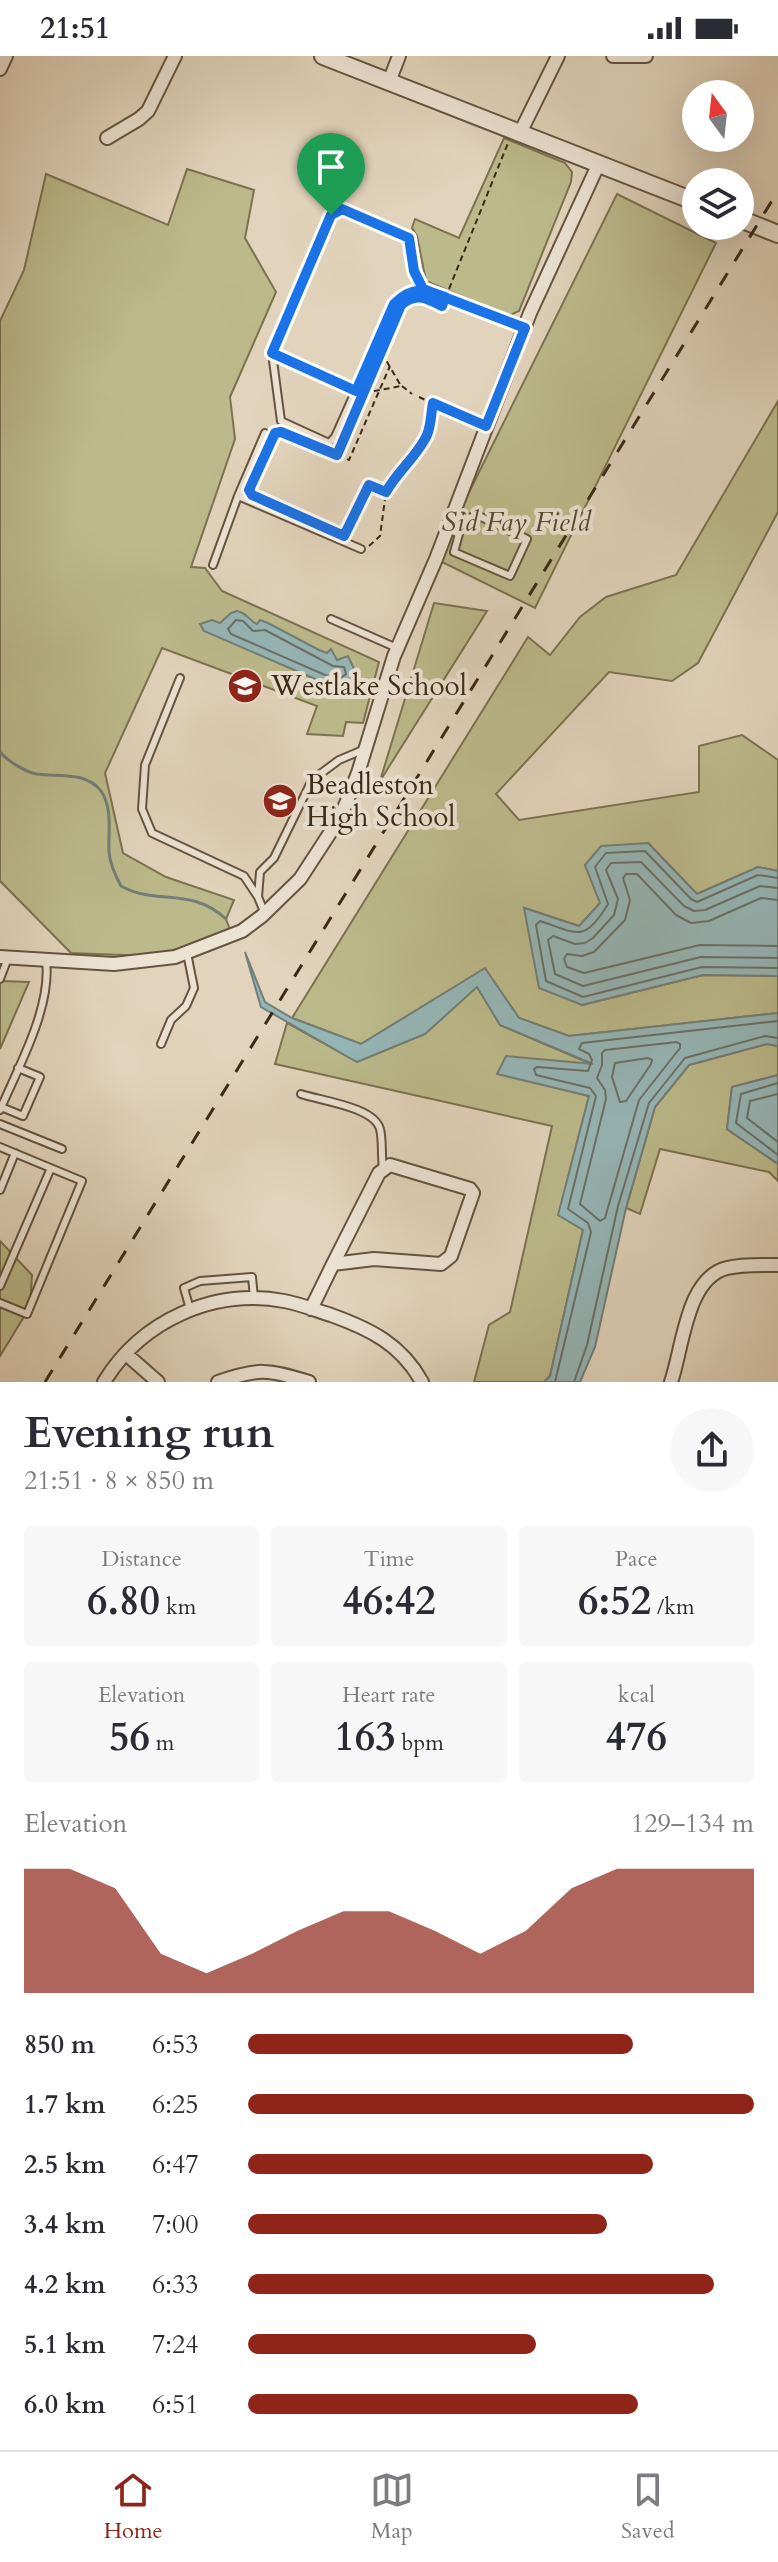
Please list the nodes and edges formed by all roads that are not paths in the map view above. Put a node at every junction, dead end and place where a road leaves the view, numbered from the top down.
1 (6, 56) edge
2 (175, 56) edge
3 (323, 56) edge
4 (399, 56) edge
5 (558, 56) edge
6 (613, 56) edge
7 (646, 56) edge
8 (0, 69) edge
9 (389, 82) junction
10 (517, 132) junction
11 (107, 138) dead end
12 (599, 163) junction
13 (682, 196) edge
14 (754, 225) edge
15 (778, 234) edge
16 (423, 289) junction
17 (525, 328) junction
18 (272, 353) junction
19 (359, 392) junction
20 (265, 433) dead end
21 (238, 496) junction
22 (453, 513) junction
23 (448, 529) junction
24 (364, 548) road end
25 (213, 565) dead end
26 (331, 619) dead end
27 (397, 648) junction
28 (180, 678) dead end
29 (365, 749) junction
30 (258, 897) junction
31 (265, 914) junction
32 (187, 953) junction
33 (4, 958) edge
34 (46, 961) junction
35 (0, 979) edge
36 (161, 1044) dead end
37 (18, 1068) junction
38 (301, 1094) dead end
39 (1, 1108) edge
40 (0, 1124) edge
41 (0, 1147) edge
42 (62, 1149) dead end
43 (15, 1153) junction
44 (51, 1168) junction
45 (383, 1168) junction
46 (0, 1190) edge
47 (333, 1264) junction
48 (778, 1265) edge
49 (0, 1286) edge
50 (254, 1298) junction
51 (0, 1303) edge
52 (311, 1309) junction
53 (190, 1310) junction
54 (126, 1354) junction
55 (104, 1382) edge
56 (158, 1382) edge
57 (218, 1382) edge
58 (309, 1382) edge
59 (422, 1382) edge
60 (671, 1382) edge

1 - 8 street
2 - 11 street
3 - 9 street
4 - 9 street
5 - 10 street
6 - 7 street
9 - 10 street
10 - 12 street
12 - 13 street
12 - 17 street
14 - 15 street
16 - 17 lane
16 - 18 lane
16 - 19 lane
17 - 22 street
18 - 19 lane
18 - 19 lane
20 - 21 lane
21 - 24 lane
21 - 25 lane
22 - 23 street
22 - 23 lane
23 - 27 street
26 - 27 lane
27 - 29 street
28 - 30 lane
29 - 30 lane
29 - 31 street
30 - 31 lane
31 - 32 street
32 - 34 street
32 - 36 lane
33 - 34 street
33 - 35 lane
34 - 37 lane
37 - 39 lane
37 - 39 lane
38 - 45 lane
40 - 42 lane
41 - 43 lane
43 - 44 lane
43 - 46 lane
44 - 49 lane
44 - 51 lane
45 - 47 street
45 - 47 street
47 - 52 street
48 - 60 street
50 - 52 street
50 - 53 street
50 - 53 lane
52 - 59 street
53 - 54 street
54 - 55 street
54 - 56 street
57 - 58 street

